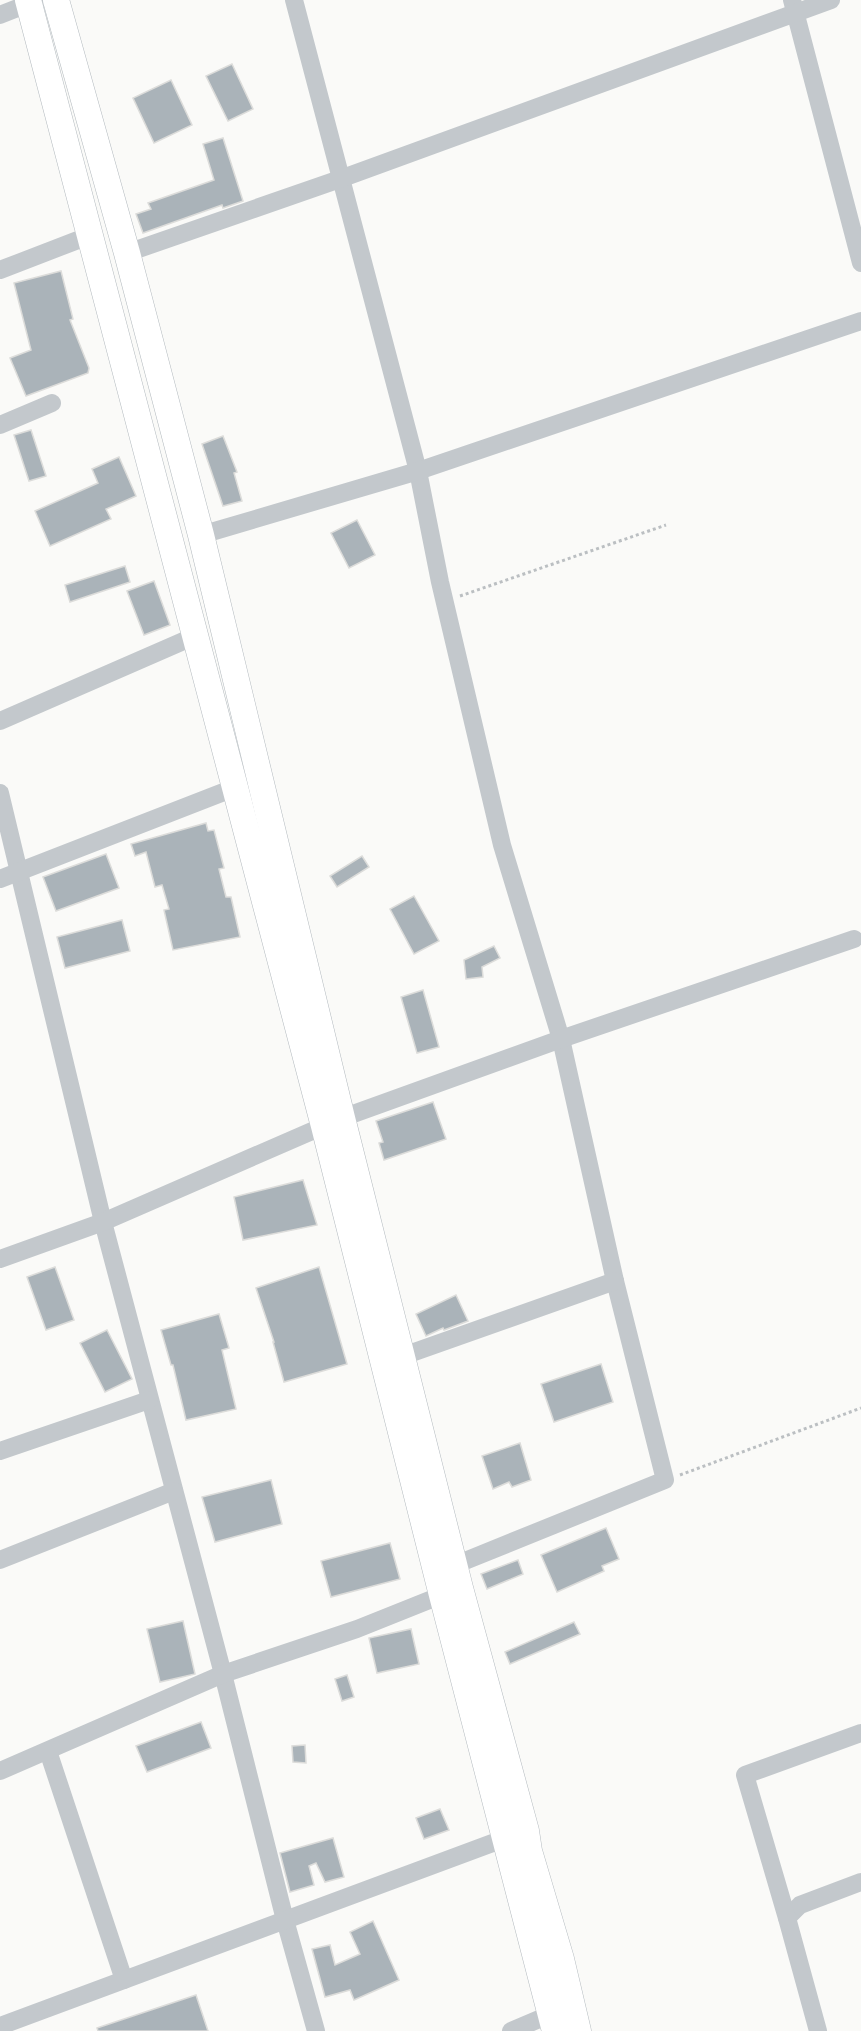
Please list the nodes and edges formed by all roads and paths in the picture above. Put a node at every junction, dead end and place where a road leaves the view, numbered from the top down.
1 (56, 0) edge
2 (294, 0) edge
3 (831, 0) edge
4 (31, 1) edge
5 (794, 7) edge
6 (0, 15) edge
7 (340, 179) junction
8 (91, 235) junction
9 (127, 253) junction
10 (861, 263) edge
11 (0, 270) edge
12 (861, 321) edge
13 (52, 404) dead end
14 (0, 425) edge
15 (418, 471) junction
16 (666, 525) dead end
17 (201, 535) junction
18 (444, 602) junction
19 (195, 636) junction
20 (0, 721) edge
21 (234, 788) junction
22 (0, 794) edge
23 (19, 871) junction
24 (0, 879) edge
25 (854, 939) dead end
26 (561, 1039) junction
27 (333, 1122) junction
28 (104, 1222) junction
29 (0, 1259) edge
30 (615, 1281) junction
31 (403, 1356) junction
32 (149, 1400) junction
33 (861, 1408) edge
34 (0, 1451) edge
35 (664, 1480) junction
36 (174, 1491) junction
37 (0, 1560) edge
38 (455, 1565) junction
39 (442, 1595) junction
40 (223, 1674) junction
41 (861, 1733) edge
42 (48, 1751) junction
43 (0, 1772) edge
44 (506, 1838) junction
45 (861, 1882) edge
46 (787, 1918) junction
47 (285, 1920) junction
48 (124, 1980) junction
49 (553, 2023) edge
50 (0, 2026) edge
51 (316, 2031) edge
52 (511, 2031) edge
53 (578, 2031) edge
54 (818, 2031) edge

1 - 9 street
2 - 7 street
3 - 5 street
4 - 6 street
4 - 8 street
5 - 7 street
5 - 10 street
7 - 9 street
7 - 15 street
8 - 11 street
8 - 19 street
9 - 17 street
12 - 15 street
13 - 14 street
15 - 17 street
15 - 18 street
16 - 18 path
17 - 27 street
18 - 26 street
19 - 20 street
19 - 21 street
21 - 23 street
21 - 27 street
22 - 23 street
23 - 24 street
23 - 28 street
25 - 26 street
26 - 27 street
26 - 30 street
27 - 28 street
27 - 31 street
27 - 39 street
28 - 29 street
28 - 32 street
30 - 31 street
30 - 35 street
31 - 38 street
32 - 34 street
32 - 36 street
33 - 35 path
35 - 38 street
36 - 37 street
36 - 40 street
38 - 53 street
39 - 40 street
39 - 44 street
40 - 42 street
40 - 47 street
41 - 46 street
42 - 43 street
42 - 48 street
44 - 47 street
44 - 49 street
45 - 46 street
46 - 54 street
47 - 48 street
47 - 51 street
48 - 50 street
49 - 52 street

